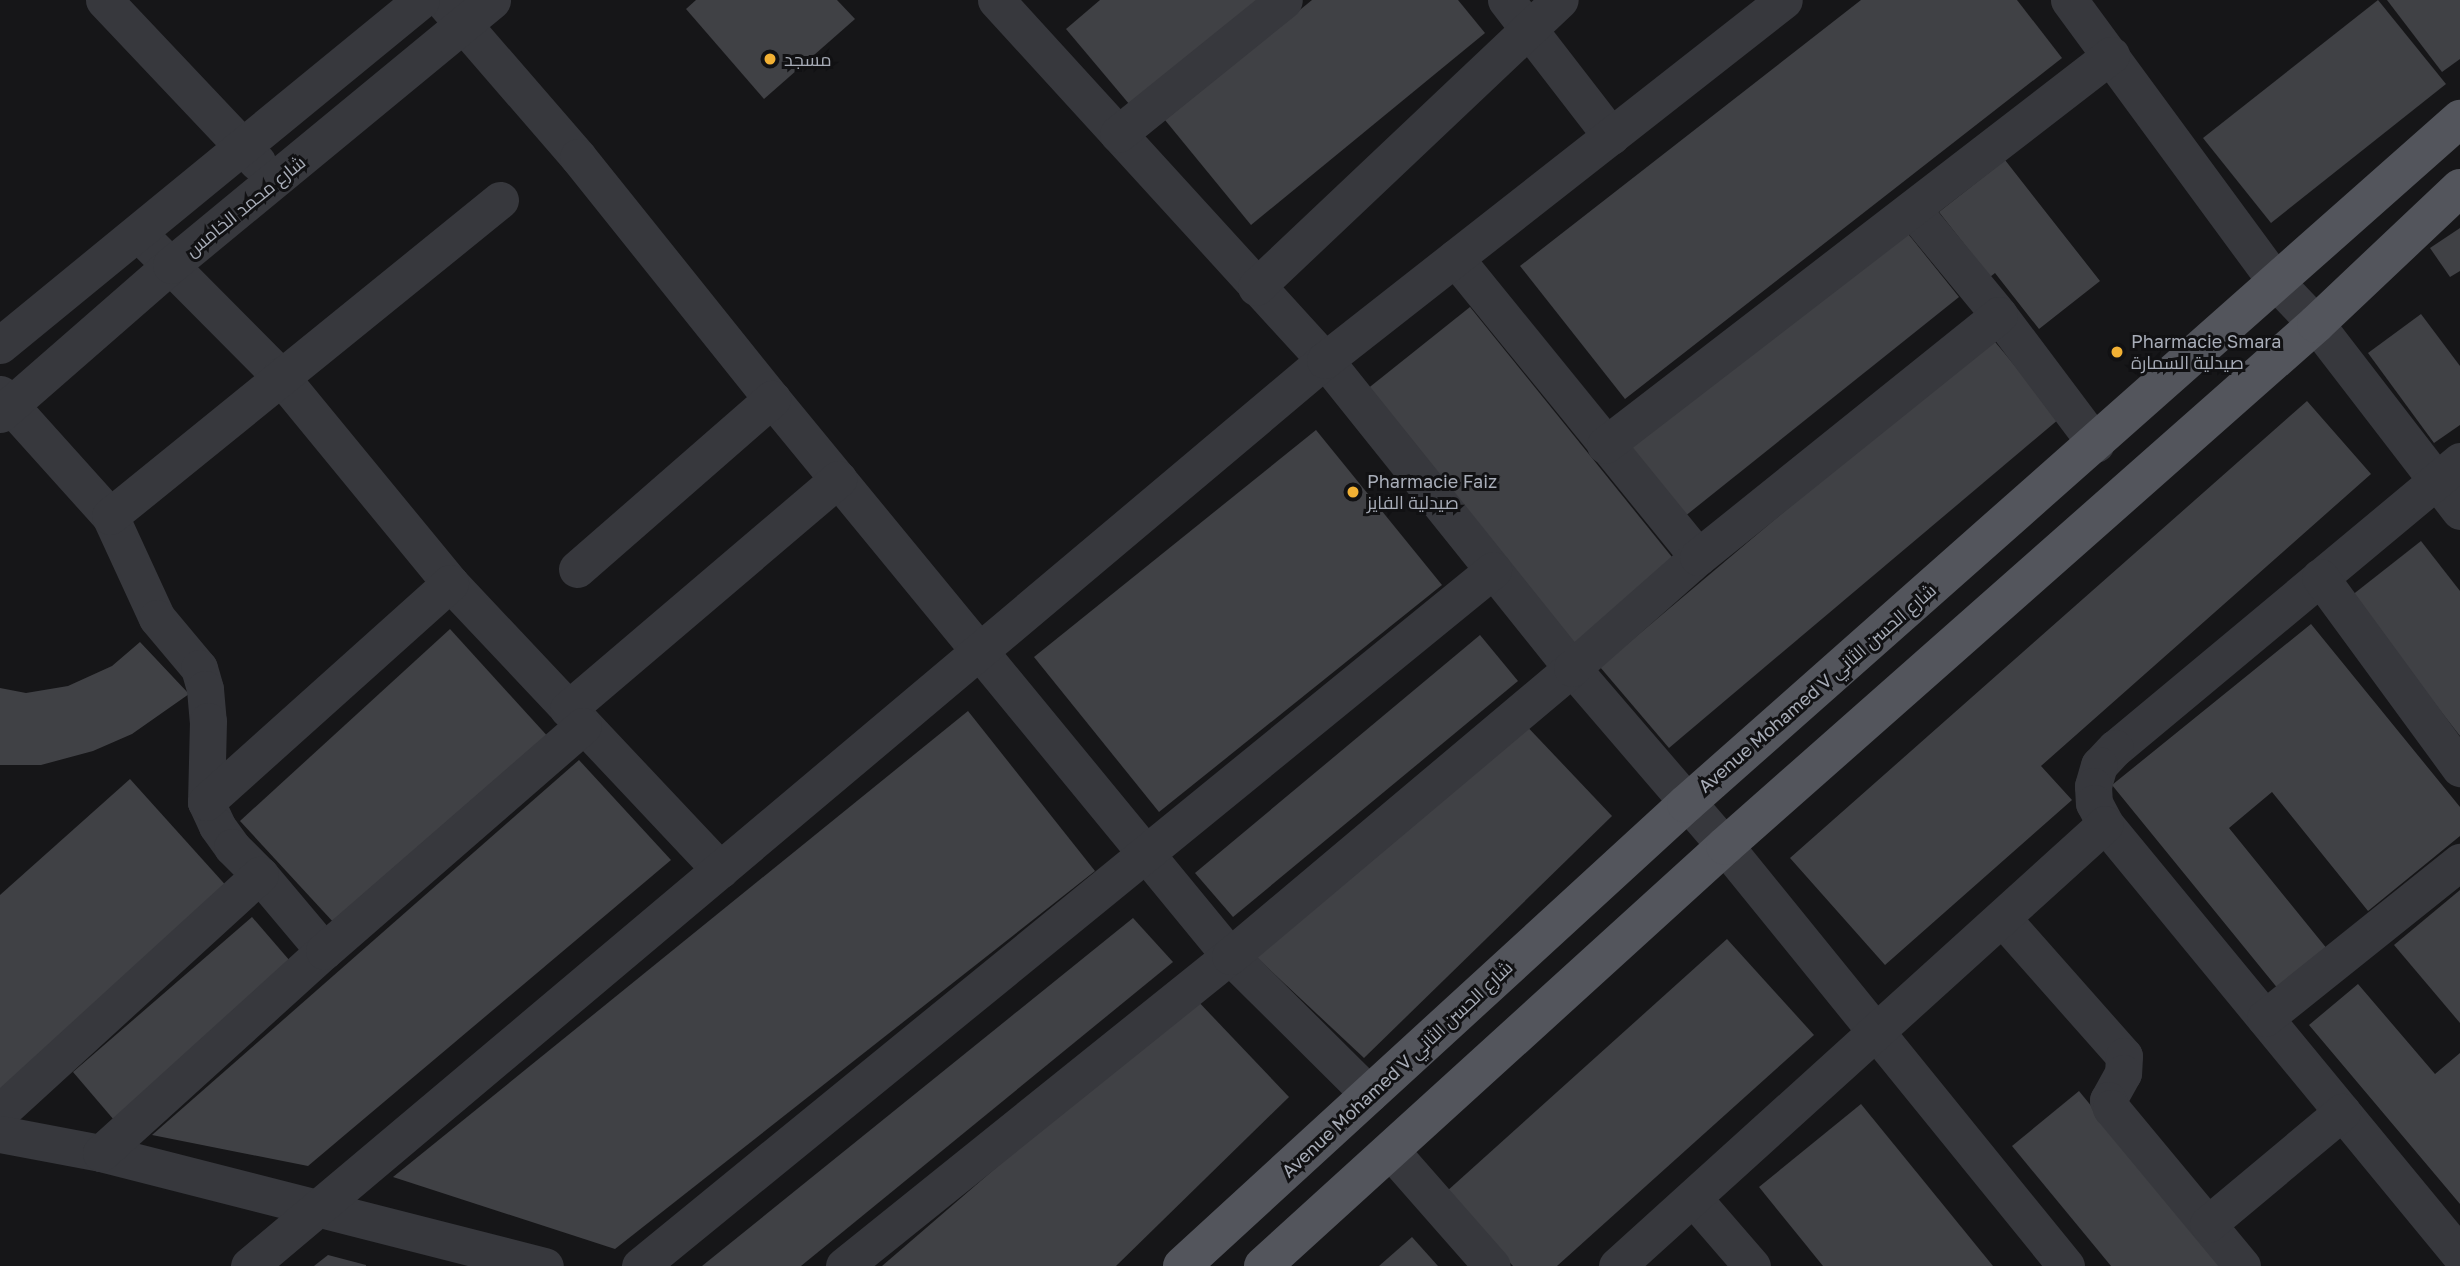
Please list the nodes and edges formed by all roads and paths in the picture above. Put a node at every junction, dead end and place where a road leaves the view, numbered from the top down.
1 (104, 0) edge
2 (421, 0) edge
3 (492, 0) edge
4 (1284, 0) edge
5 (1560, 0) edge
6 (1784, 0) edge
7 (2069, 0) edge
8 (1012, 5) edge
9 (452, 12) edge
10 (1517, 13) edge
11 (2111, 55) junction
12 (2460, 119) edge
13 (1118, 134) junction
14 (1611, 136) junction
15 (242, 144) junction
16 (274, 183) junction
17 (2460, 188) edge
18 (500, 200) dead end
19 (1912, 209) junction
20 (138, 233) junction
21 (1455, 258) junction
22 (171, 265) junction
23 (2277, 283) junction
24 (1256, 287) junction
25 (1999, 316) junction
26 (2316, 324) junction
27 (0, 345) edge
28 (1325, 360) junction
29 (280, 376) junction
30 (772, 399) junction
31 (4, 404) edge
32 (2096, 444) junction
33 (1605, 445) junction
34 (2449, 471) edge
35 (838, 479) junction
36 (2460, 511) edge
37 (110, 516) junction
38 (1698, 557) junction
39 (577, 569) dead end
40 (1493, 570) junction
41 (2320, 578) junction
42 (450, 583) junction
43 (979, 652) junction
44 (1573, 668) junction
45 (575, 718) junction
46 (2460, 768) edge
47 (206, 802) junction
48 (1686, 804) junction
49 (2105, 824) junction
50 (1725, 846) junction
51 (1143, 852) junction
52 (2460, 862) edge
53 (720, 870) junction
54 (260, 875) junction
55 (2002, 918) junction
56 (324, 951) junction
57 (1230, 956) junction
58 (2265, 1018) junction
59 (1876, 1032) junction
60 (1369, 1094) junction
61 (0, 1112) edge
62 (2342, 1112) junction
63 (0, 1134) edge
64 (1390, 1150) junction
65 (101, 1153) junction
66 (1693, 1198) junction
67 (319, 1207) junction
68 (2208, 1224) junction
69 (2460, 1255) edge
70 (249, 1266) edge
71 (545, 1266) edge
72 (639, 1266) edge
73 (844, 1266) edge
74 (1182, 1266) edge
75 (1263, 1266) edge
76 (1492, 1266) edge
77 (1617, 1266) edge
78 (1752, 1266) edge
79 (2066, 1266) edge
80 (2242, 1266) edge

1 - 15 street
2 - 15 street
3 - 9 street, شارع محمد الخامس
4 - 13 street
5 - 10 street
6 - 14 street
7 - 11 street
8 - 13 street
9 - 16 street, شارع محمد الخامس
9 - 30 street
10 - 14 street
10 - 24 street
11 - 19 street
11 - 23 street
12 - 23 main road, Avenue Mohamed V شارع الحسن الثاني
13 - 24 street
14 - 21 street
15 - 16 street
15 - 20 street
16 - 22 street, شارع محمد الخامس
17 - 26 main road
18 - 29 street
19 - 25 street
19 - 33 street
20 - 22 street
20 - 27 street
21 - 28 street
21 - 33 street
22 - 29 street
22 - 31 street, شارع محمد الخامس
23 - 26 street
23 - 32 main road, Avenue Mohamed V شارع الحسن الثاني
24 - 28 street
25 - 32 street
25 - 38 street
26 - 34 street
26 - 50 main road
28 - 40 street
28 - 43 street
29 - 37 street
29 - 42 street
30 - 35 street
30 - 39 street
31 - 37 street
32 - 48 main road, Avenue Mohamed V شارع الحسن الثاني
33 - 38 street
34 - 36 street
34 - 41 street
35 - 43 street
35 - 45 street
37 - 47 street
38 - 44 street
40 - 44 street
40 - 51 street
41 - 46 street
41 - 49 street
42 - 45 street
42 - 47 street
43 - 51 street
43 - 53 street
44 - 48 street
44 - 57 street
45 - 53 street
45 - 56 street
47 - 54 street
48 - 50 street
48 - 60 main road, Avenue Mohamed V شارع الحسن الثاني
49 - 55 street
49 - 58 street
50 - 59 street
50 - 64 main road
51 - 57 street
51 - 72 street
52 - 58 street
53 - 67 street
54 - 56 street
54 - 61 street
55 - 59 street
55 - 68 street
56 - 65 street
57 - 60 street
57 - 73 street
58 - 62 street
59 - 66 street
59 - 79 street
60 - 74 main road, Avenue Mohamed V شارع الحسن الثاني
62 - 68 street
62 - 69 street
63 - 65 street
64 - 75 main road
64 - 76 street
65 - 67 street
66 - 77 street
66 - 78 street
67 - 70 street
67 - 71 street
68 - 80 street

